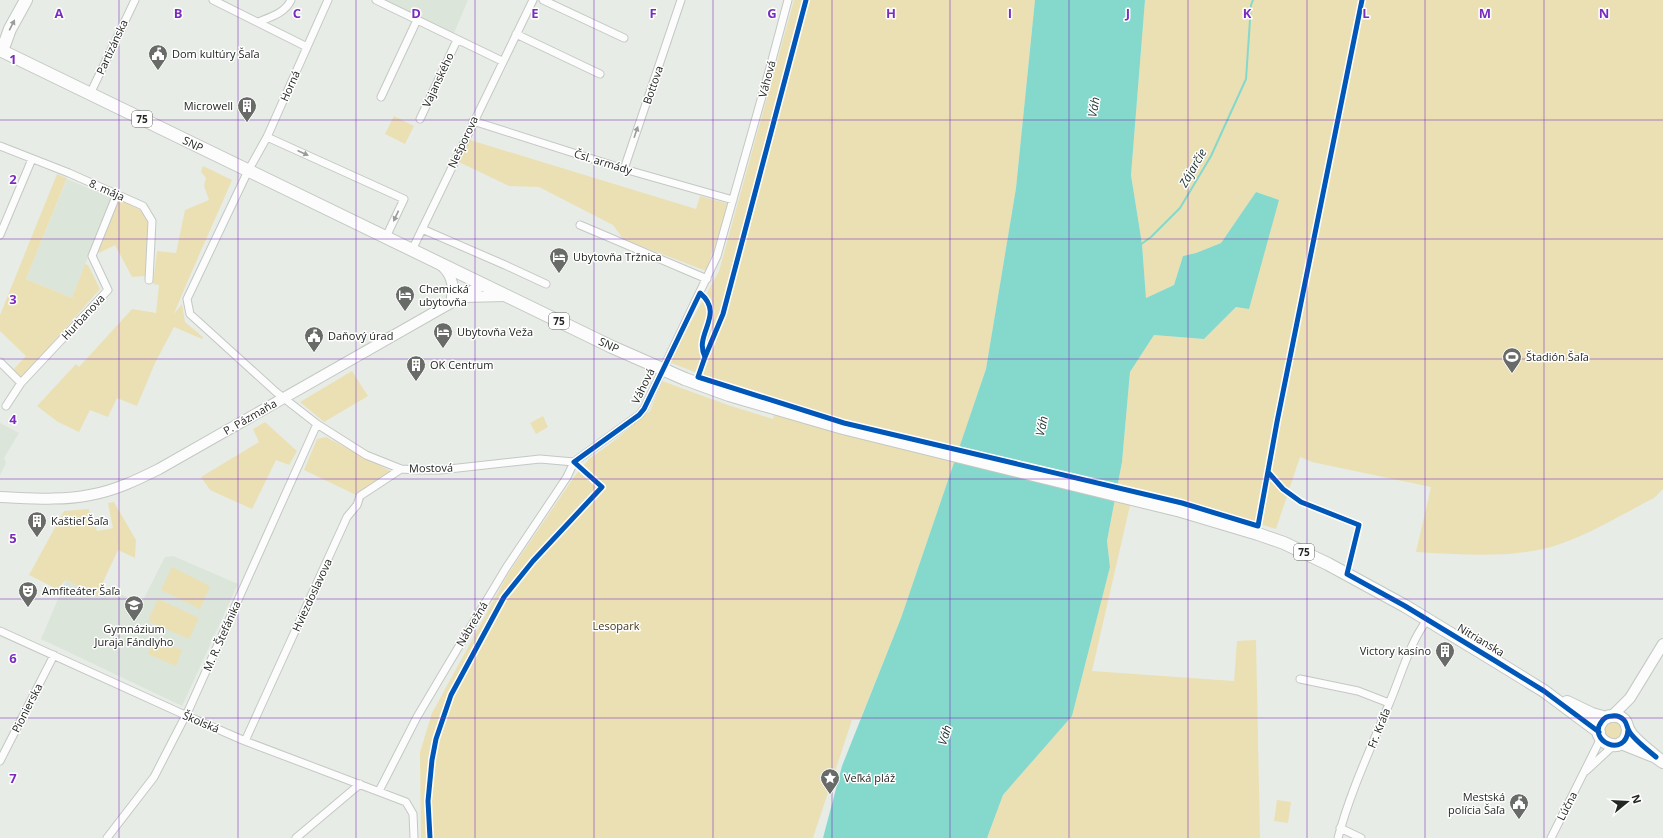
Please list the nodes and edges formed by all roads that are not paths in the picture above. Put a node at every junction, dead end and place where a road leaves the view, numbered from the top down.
1 (26, 0) edge
2 (135, 0) edge
3 (213, 0) edge
4 (291, 0) edge
5 (328, 0) edge
6 (376, 0) edge
7 (532, 0) edge
8 (543, 0) edge
9 (681, 0) edge
10 (788, 0) edge
11 (417, 20) junction
12 (258, 22) junction
13 (516, 34) junction
14 (624, 38) dead end
15 (457, 40) junction
16 (307, 47) junction
17 (1, 52) edge
18 (502, 61) junction
19 (600, 74) dead end
20 (90, 94) junction
21 (381, 97) dead end
22 (420, 120) dead end
23 (473, 121) junction
24 (267, 137) junction
25 (0, 146) edge
26 (32, 159) junction
27 (624, 169) junction
28 (248, 171) junction
29 (261, 176) junction
30 (242, 183) junction
31 (117, 194) junction
32 (733, 200) junction
33 (580, 225) dead end
34 (422, 229) junction
35 (0, 235) edge
36 (386, 237) junction
37 (412, 250) junction
38 (436, 261) junction
39 (706, 279) junction
40 (149, 280) dead end
41 (484, 284) junction
42 (546, 284) dead end
43 (506, 296) junction
44 (461, 297) junction
45 (451, 303) junction
46 (0, 362) edge
47 (22, 383) junction
48 (283, 398) junction
49 (6, 406) dead end
50 (317, 424) junction
51 (574, 462) junction
52 (401, 469) junction
53 (0, 497) edge
54 (1347, 574) joint
55 (1428, 620) junction
56 (0, 631) edge
57 (1663, 644) edge
58 (54, 655) junction
59 (1300, 679) dead end
60 (1544, 691) junction
61 (1630, 698) junction
62 (1389, 703) junction
63 (185, 715) junction
64 (1610, 716) junction
65 (1627, 726) junction
66 (1600, 735) junction
67 (245, 740) junction
68 (1617, 744) junction
69 (1659, 760) edge
70 (0, 761) edge
71 (1583, 774) junction
72 (360, 784) junction
73 (378, 791) junction
74 (1340, 828) junction
75 (107, 838) edge
76 (296, 838) edge
77 (414, 838) edge
78 (1338, 838) edge
79 (1361, 838) edge
80 (1551, 838) edge

17 -> 1 main road, 75
2 - 20 street, Partizánska
3 - 12 street
4 - 12 street
5 - 16 street, Horná
6 - 11 street, Vajanského
7 - 13 street, Nešporova
8 - 14 street
27 -> 9 street, Bottova
10 - 32 street, Váhová
11 - 15 street, Vajanského
11 - 21 street
12 - 16 street
13 - 18 street, Nešporova
13 - 19 street
15 - 18 street, Vajanského
15 - 22 street, Vajanského
16 - 24 street, Horná
17 - 20 main road, SNP / 75
18 - 23 street, Nešporova
20 - 28 main road, SNP / 75
23 - 27 street, Čsl. armády
23 - 34 street, Nešporova
24 - 28 street, Horná
24 -> 36 street
25 - 26 street, 8. mája
26 - 31 street, 8. mája
26 - 35 street
27 - 32 street, Čsl. armády
28 - 29 main road, SNP / 75
28 - 30 street, Horná
29 - 30 street
29 - 36 main road, SNP / 75
30 - 48 street, Mostová
31 - 40 street, 8. mája
31 - 47 street, Hurbanova
32 - 39 street, Váhová
33 - 39 street
34 - 37 street, Nešporova
34 - 42 street
36 - 37 main road, SNP / 75
37 - 38 main road, SNP / 75
38 - 41 main road, SNP / 75
38 - 45 main road
39 - 51 street, Váhová
41 - 43 main road, SNP / 75
41 - 44 main road, P. Pázmaňa
43 - 44 main road
43 - 54 main road, SNP / 75, bridge
44 - 45 main road, P. Pázmaňa
45 - 48 main road, P. Pázmaňa
46 - 47 street
47 - 49 street, Hurbanova
48 - 50 street, Mostová
48 - 53 main road, P. Pázmaňa
50 - 52 street, Mostová
50 - 63 street, M. R. Štefánika
51 - 52 street, Mostová
51 - 73 street, Nábrežná
52 - 67 street, Hviezdoslavova
54 - 55 main road, Nitrianska / 75
55 - 60 main road, Nitrianska / 75
55 - 62 street, Fr. Kráľa
56 - 58 street, Školská
57 - 61 main road
58 - 63 street, Školská
58 - 70 street, Pionierska
59 - 62 street
60 - 64 main road, Nitrianska / 75
60 - 66 main road, Nitrianska / 75
61 - 64 main road
61 - 65 main road
62 - 74 street, Fr. Kráľa
63 - 67 street, Školská
63 - 75 street, M. R. Štefánika
64 - 65 main road, Nitrianska / 75
64 - 66 main road
65 - 68 main road
65 - 69 main road, Nitrianska / 75
66 - 68 main road, Nitrianska / 75
66 - 71 street, Lúčna
67 - 72 street, Školská
68 - 69 main road, Nitrianska / 75
68 - 71 street, Lúčna
71 - 80 street, Lúčna
72 - 73 street, Školská
72 - 76 street
73 - 77 street, Školská
74 - 78 street, Fr. Kráľa
74 - 79 street

